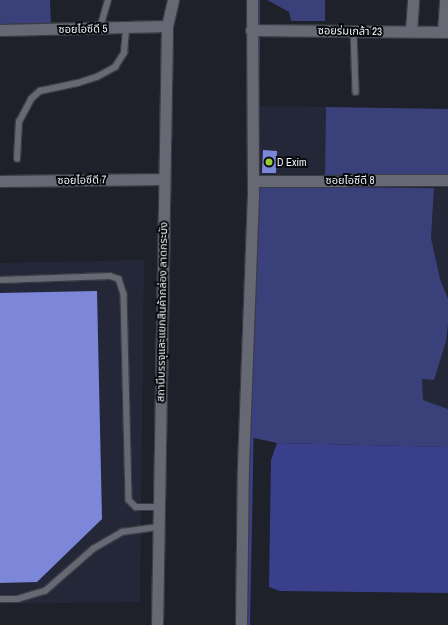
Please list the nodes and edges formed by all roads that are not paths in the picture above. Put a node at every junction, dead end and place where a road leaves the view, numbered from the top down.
1 (108, 0) edge
2 (173, 0) edge
3 (252, 0) edge
4 (413, 0) edge
5 (445, 0) edge
6 (167, 26) junction
7 (126, 28) junction
8 (98, 29) junction
9 (0, 30) edge
10 (256, 30) junction
11 (354, 31) junction
12 (411, 31) junction
13 (445, 32) edge
14 (356, 92) dead end
15 (17, 159) dead end
16 (164, 179) junction
17 (448, 180) edge
18 (0, 181) edge
19 (256, 181) junction
20 (0, 280) edge
21 (159, 507) junction
22 (158, 527) junction
23 (0, 599) edge
24 (157, 625) edge
25 (241, 625) edge

1 - 8 lane
2 - 6 street, สถานีบรรจุและแยกสินค้ากล่อง ลาดกระบัง
3 - 10 street
4 - 12 street
5 - 13 street
6 - 7 street, ซอยไอซีดี 5
6 - 16 street, สถานีบรรจุและแยกสินค้ากล่อง ลาดกระบัง
7 - 8 street, ซอยไอซีดี 5
7 - 15 lane
8 - 9 street, ซอยไอซีดี 5
10 - 11 street, ซอยร่มเกล้า 23
10 - 19 street
11 - 12 street, ซอยร่มเกล้า 23
11 - 14 lane
12 - 13 street, ซอยร่มเกล้า 23
16 - 18 street, ซอยไอซีดี 7
16 - 21 street, สถานีบรรจุและแยกสินค้ากล่อง ลาดกระบัง
17 - 19 street, ซอยไอซีดี 8
19 - 25 street
20 - 21 lane
21 - 22 street, สถานีบรรจุและแยกสินค้ากล่อง ลาดกระบัง
22 - 23 lane
22 - 24 street, สถานีบรรจุและแยกสินค้ากล่อง ลาดกระบัง

